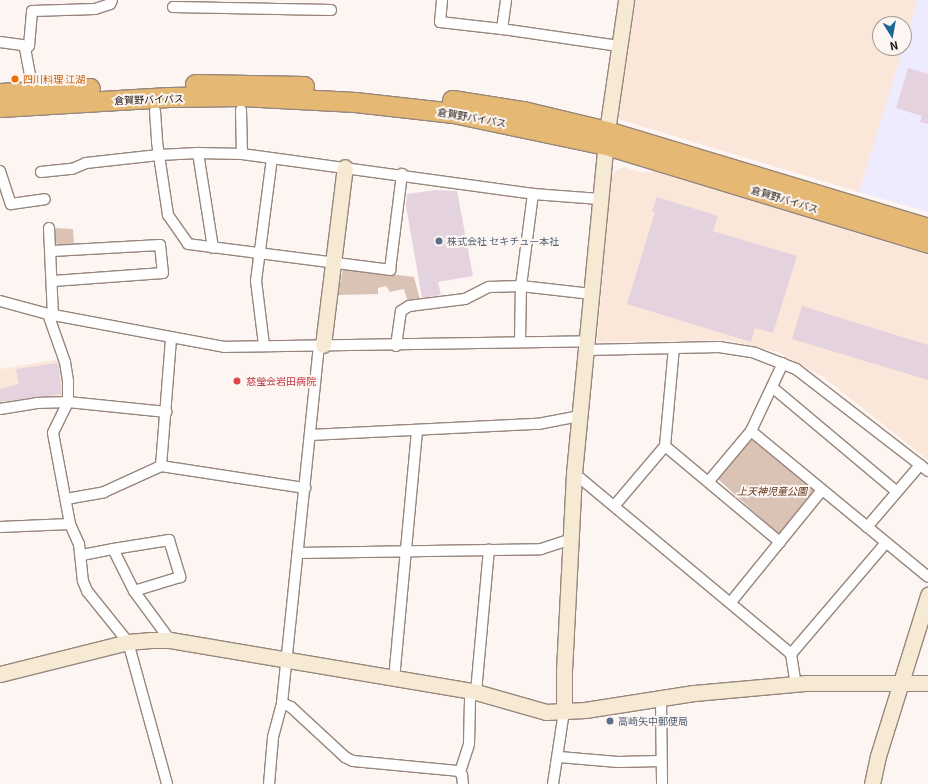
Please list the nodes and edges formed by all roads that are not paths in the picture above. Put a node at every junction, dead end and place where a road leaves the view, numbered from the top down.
1 (112, 0) edge
2 (442, 0) edge
3 (506, 0) edge
4 (626, 0) edge
5 (291, 4) edge
6 (173, 7) dead end
7 (331, 10) dead end
8 (502, 29) junction
9 (0, 42) edge
10 (619, 46) junction
11 (25, 48) junction
12 (33, 91) junction
13 (0, 92) edge
14 (0, 107) edge
15 (241, 110) dead end
16 (155, 111) dead end
17 (606, 138) junction
18 (198, 152) junction
19 (242, 154) junction
20 (159, 155) junction
21 (272, 158) junction
22 (345, 167) junction
23 (0, 171) edge
24 (42, 172) dead end
25 (402, 174) junction
26 (2, 188) edge
27 (533, 194) junction
28 (45, 199) dead end
29 (600, 199) junction
30 (49, 228) dead end
31 (928, 228) edge
32 (928, 243) edge
33 (213, 248) junction
34 (52, 251) junction
35 (259, 253) junction
36 (333, 263) junction
37 (53, 281) junction
38 (521, 286) junction
39 (592, 294) junction
40 (0, 301) edge
41 (51, 315) junction
42 (171, 338) junction
43 (520, 341) junction
44 (264, 346) junction
45 (321, 346) junction
46 (396, 346) junction
47 (587, 346) junction
48 (674, 348) junction
49 (783, 363) junction
50 (772, 387) junction
51 (68, 402) junction
52 (0, 409) edge
53 (166, 412) junction
54 (580, 416) junction
55 (417, 431) junction
56 (751, 431) junction
57 (310, 436) junction
58 (665, 446) junction
59 (161, 466) junction
60 (924, 468) edge
61 (574, 473) junction
62 (710, 481) junction
63 (305, 488) junction
64 (822, 490) junction
65 (897, 492) junction
66 (66, 499) junction
67 (615, 505) junction
68 (70, 524) junction
69 (0, 527) edge
70 (867, 527) junction
71 (569, 540) junction
72 (780, 542) junction
73 (885, 544) junction
74 (113, 549) junction
75 (489, 550) junction
76 (405, 551) junction
77 (298, 553) junction
78 (82, 555) junction
79 (928, 577) edge
80 (134, 591) junction
81 (928, 595) edge
82 (731, 602) junction
83 (170, 640) junction
84 (128, 642) junction
85 (791, 654) junction
86 (286, 660) junction
87 (0, 674) edge
88 (394, 679) junction
89 (901, 682) junction
90 (796, 684) junction
91 (928, 684) edge
92 (476, 692) junction
93 (660, 699) junction
94 (282, 703) junction
95 (564, 711) junction
96 (559, 758) junction
97 (661, 761) junction
98 (460, 772) junction
99 (167, 784) edge
100 (269, 784) edge
101 (462, 784) edge
102 (553, 784) edge
103 (662, 784) edge
104 (872, 784) edge

1 - 11 street
2 - 8 street
3 - 8 street
4 - 10 street
5 - 6 street
5 - 7 street
8 - 10 street
9 - 11 street
10 - 17 street
11 - 12 street
12 - 13 highway, 倉賀野バイパス
12 - 17 highway, 倉賀野バイパス
14 - 17 highway, 倉賀野バイパス
15 - 19 street
16 - 20 street
17 - 29 street
17 - 31 highway, 倉賀野バイパス
17 - 32 highway, 倉賀野バイパス
18 - 19 street
18 - 20 street
18 - 33 street
19 - 21 street
20 - 24 street
20 - 33 street
21 - 22 street
21 - 35 street
22 - 25 street
22 - 36 street
23 - 26 street
25 - 27 street
25 - 36 street
26 - 28 street
27 - 29 street
27 - 38 street
29 - 39 street
30 - 34 street
33 - 35 street
34 - 37 street
34 - 37 street
35 - 36 street
35 - 44 street
36 - 45 street
37 - 41 street
38 - 39 street
38 - 43 street
38 - 46 street
39 - 47 street
40 - 41 street
41 - 42 street
41 - 51 street
42 - 44 street
42 - 53 street
43 - 46 street
43 - 47 street
44 - 45 street
45 - 46 street
45 - 57 street
47 - 48 street
47 - 54 street
48 - 49 street
48 - 58 street
49 - 50 street
49 - 60 street
50 - 56 street
50 - 65 street
51 - 52 street
51 - 53 street
51 - 66 street
53 - 59 street
54 - 55 street
54 - 61 street
55 - 57 street
55 - 76 street
56 - 62 street
56 - 64 street
57 - 63 street
58 - 62 street
58 - 67 street
59 - 63 street
59 - 66 street
60 - 65 street
61 - 67 street
61 - 71 street
62 - 72 street
63 - 77 street
64 - 70 street
64 - 72 street
65 - 70 street
66 - 68 street
67 - 82 street
68 - 69 street
68 - 78 street
70 - 73 street
71 - 75 street
71 - 95 street
72 - 82 street
73 - 79 street
73 - 85 street
74 - 78 street
74 - 80 street
74 - 80 street
75 - 76 street
75 - 92 street
76 - 77 street
76 - 88 street
77 - 86 street
78 - 84 street
80 - 83 street
81 - 89 street
82 - 85 street
83 - 84 street
83 - 86 street
84 - 87 street
84 - 99 street
85 - 90 street
86 - 88 street
86 - 94 street
88 - 92 street
89 - 90 street
89 - 91 street
89 - 104 street
90 - 93 street
92 - 95 street
92 - 98 street
93 - 95 street
93 - 97 street
94 - 98 street
94 - 100 street
95 - 96 street
96 - 97 street
96 - 102 street
97 - 103 street
98 - 101 street

